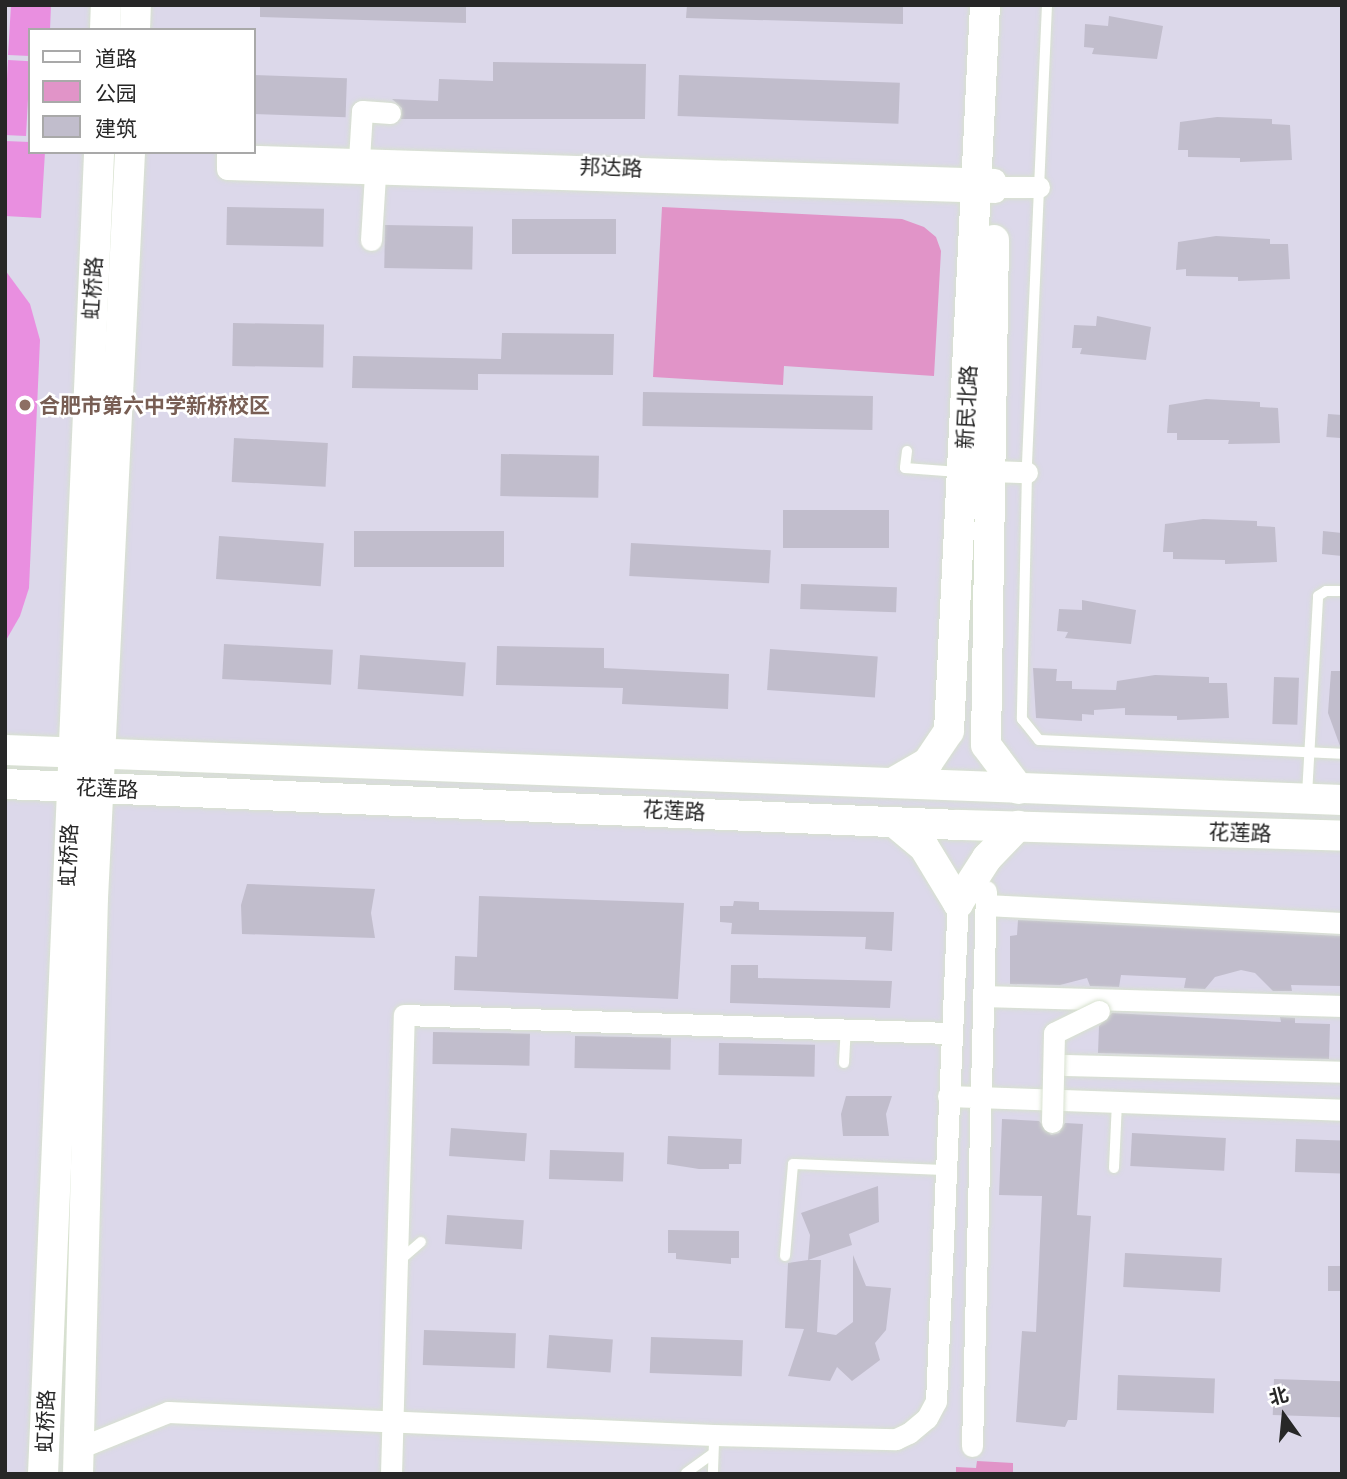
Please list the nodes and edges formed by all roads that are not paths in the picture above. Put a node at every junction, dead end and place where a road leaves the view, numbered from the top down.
1 (106, 5) edge
2 (136, 5) edge
3 (985, 5) edge
4 (1002, 5) edge
5 (1047, 5) edge
6 (105, 28) edge
7 (135, 28) edge
8 (390, 113) dead end
9 (99, 154) edge
10 (130, 154) edge
11 (359, 159) junction
12 (375, 174) junction
13 (988, 186) junction
14 (1040, 187) junction
15 (371, 240) dead end
16 (907, 451) dead end
17 (976, 472) junction
18 (1027, 472) junction
19 (1342, 591) edge
20 (78, 642) junction
21 (109, 644) junction
22 (5, 750) edge
23 (74, 752) junction
24 (1309, 752) junction
25 (103, 754) junction
26 (1342, 754) edge
27 (215, 758) junction
28 (894, 782) junction
29 (5, 783) edge
30 (85, 787) junction
31 (1019, 789) junction
32 (215, 793) junction
33 (1307, 798) junction
34 (1342, 800) edge
35 (894, 822) junction
36 (1017, 826) junction
37 (1342, 836) edge
38 (80, 896) junction
39 (976, 900) junction
40 (1342, 923) edge
41 (983, 996) junction
42 (1342, 1006) edge
43 (1099, 1011) dead end
44 (846, 1029) junction
45 (950, 1033) junction
46 (844, 1063) dead end
47 (1065, 1065) dead end
48 (1342, 1072) edge
49 (948, 1096) junction
50 (981, 1097) junction
51 (1117, 1102) junction
52 (1342, 1110) edge
53 (1052, 1122) dead end
54 (1114, 1168) dead end
55 (945, 1170) junction
56 (421, 1242) dead end
57 (785, 1256) dead end
58 (399, 1261) junction
59 (393, 1422) junction
60 (713, 1445) junction
61 (971, 1446) dead end
62 (79, 1461) edge
63 (713, 1471) dead end
64 (686, 1473) edge
65 (43, 1474) edge
66 (391, 1474) edge

1 - 6 main road
2 - 7 main road
3 - 13 main road, 新民北路
4 - 13 main road, 新民北路
5 - 14 lane
8 - 11 street
9 - 20 main road, 虹桥路
10 - 21 main road, 虹桥路
11 - 12 street, 邦达路
11 - 13 street, 邦达路
12 - 13 street, 邦达路
12 - 15 street
13 - 14 street
13 - 17 main road, 新民北路
14 - 18 lane
16 - 17 lane
17 - 18 street
17 - 28 main road, 新民北路
17 - 31 main road, 新民北路
18 - 24 lane
19 - 24 lane
20 - 21 main road
20 - 23 main road, 虹桥路
21 - 25 main road, 虹桥路
22 - 23 main road, 花莲路
23 - 25 main road, 花莲路
23 - 30 main road, 虹桥路
24 - 26 lane
24 - 33 lane
25 - 27 main road, 花莲路
25 - 30 main road, 虹桥路
27 - 28 main road, 花莲路
27 - 32 main road
28 - 31 main road, 花莲路
29 - 30 main road, 花莲路
30 - 32 main road, 花莲路
30 - 38 main road, 虹桥路
31 - 33 main road, 花莲路
32 - 35 main road, 花莲路
33 - 34 main road, 花莲路
35 - 36 main road, 花莲路
35 - 39 main road
36 - 37 main road, 花莲路
36 - 39 main road
38 - 62 main road, 虹桥路
38 - 65 main road, 虹桥路
39 - 40 street
39 - 41 street
39 - 45 street
41 - 42 street
41 - 50 street
43 - 53 street, bridge
44 - 45 street
44 - 46 lane
44 - 58 street
45 - 49 street
47 - 48 street
49 - 50 street
49 - 55 street
50 - 51 street
50 - 61 street
51 - 52 street
51 - 54 lane
55 - 57 lane
55 - 60 street
56 - 58 lane
58 - 59 street
59 - 60 street
59 - 62 street
59 - 66 street
60 - 63 lane
60 - 64 lane

